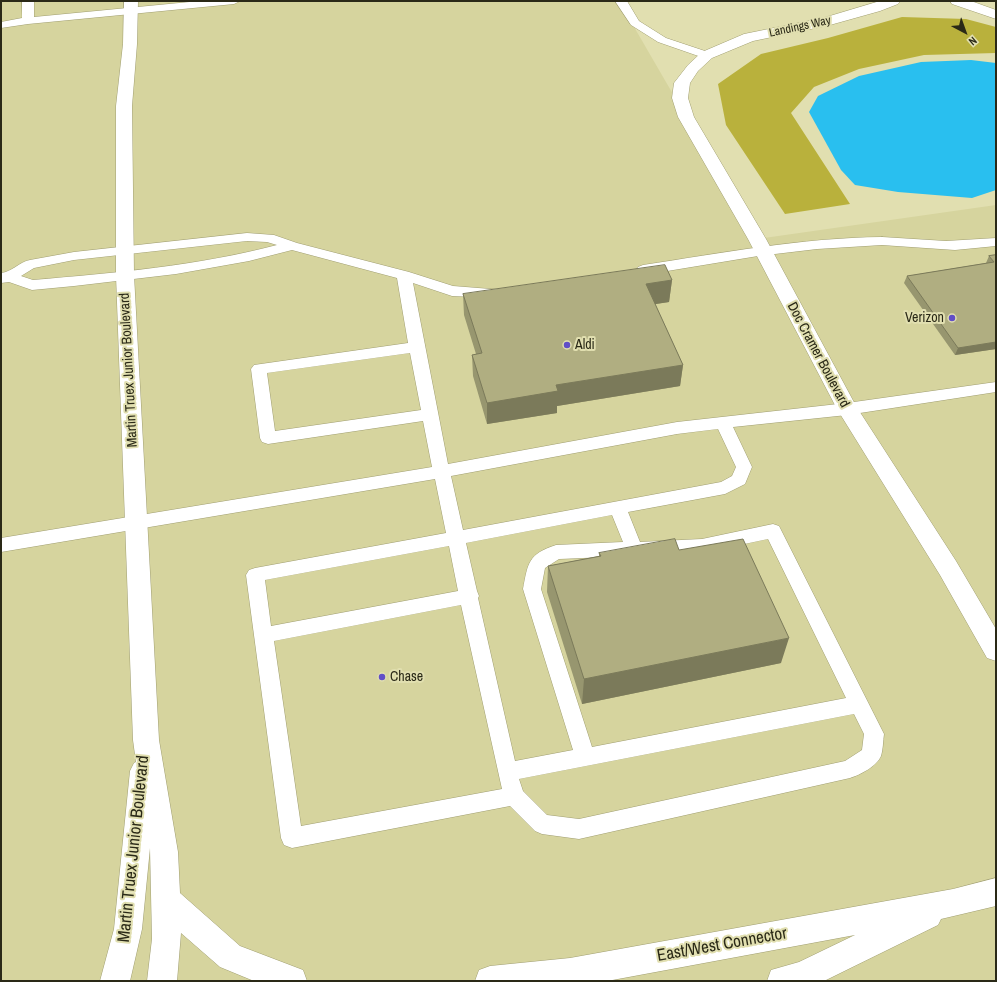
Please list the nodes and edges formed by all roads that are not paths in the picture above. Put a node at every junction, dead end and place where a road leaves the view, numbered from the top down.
1 (28, 1) edge
2 (234, 1) edge
3 (621, 1) edge
4 (893, 1) edge
5 (957, 1) edge
6 (131, 6) edge
7 (996, 15) edge
8 (28, 21) junction
9 (1, 25) edge
10 (707, 55) junction
11 (996, 242) edge
12 (292, 246) junction
13 (124, 250) junction
14 (763, 251) junction
15 (629, 272) edge
16 (125, 275) junction
17 (404, 275) junction
18 (5, 278) edge
19 (512, 291) edge
20 (416, 347) junction
21 (996, 387) edge
22 (847, 409) junction
23 (430, 414) junction
24 (723, 422) junction
25 (441, 471) junction
26 (618, 508) junction
27 (136, 523) junction
28 (457, 538) junction
29 (1, 545) edge
30 (634, 549) junction
31 (470, 596) junction
32 (263, 635) junction
33 (996, 651) edge
34 (859, 704) junction
35 (146, 740) junction
36 (585, 757) junction
37 (507, 772) junction
38 (514, 796) junction
39 (996, 892) edge
40 (166, 900) junction
41 (953, 903) junction
42 (120, 977) edge
43 (796, 979) edge
44 (162, 981) edge
45 (292, 981) edge
46 (490, 981) edge

1 - 8 lane
2 - 6 lane
3 - 10 lane
4 - 10 street, Landings Way
5 - 7 street
6 - 8 lane
6 - 13 street, Martin Truex Junior Boulevard
8 - 9 lane
10 - 14 street, Doc Cramer Boulevard
11 - 14 lane
12 - 13 lane
12 - 16 lane
12 - 17 lane
13 - 16 street, Martin Truex Junior Boulevard
13 - 18 lane
14 - 15 lane
14 - 22 street, Doc Cramer Boulevard
16 - 18 lane
16 - 27 street, Martin Truex Junior Boulevard
17 - 19 lane
17 - 20 lane
20 - 23 lane
20 - 23 lane
21 - 22 lane
22 - 24 lane
22 - 33 street, Doc Cramer Boulevard
23 - 25 lane
24 - 25 lane
24 - 26 lane
25 - 27 lane
25 - 28 lane
26 - 28 lane
26 - 30 lane
27 - 29 lane
27 - 35 street, Martin Truex Junior Boulevard
28 - 31 lane
28 - 32 lane
30 - 34 lane
30 - 36 lane
31 - 32 lane
31 - 37 lane
32 - 38 lane
34 - 36 lane
34 - 38 lane
35 - 40 street, Martin Truex Junior Boulevard
35 - 42 street, Martin Truex Junior Boulevard
36 - 37 lane
37 - 38 lane
39 - 41 street, East/West Connector
40 - 44 street, Martin Truex Junior Boulevard
40 - 45 street
41 - 43 street, East/West Connector
41 - 46 street, East/West Connector

